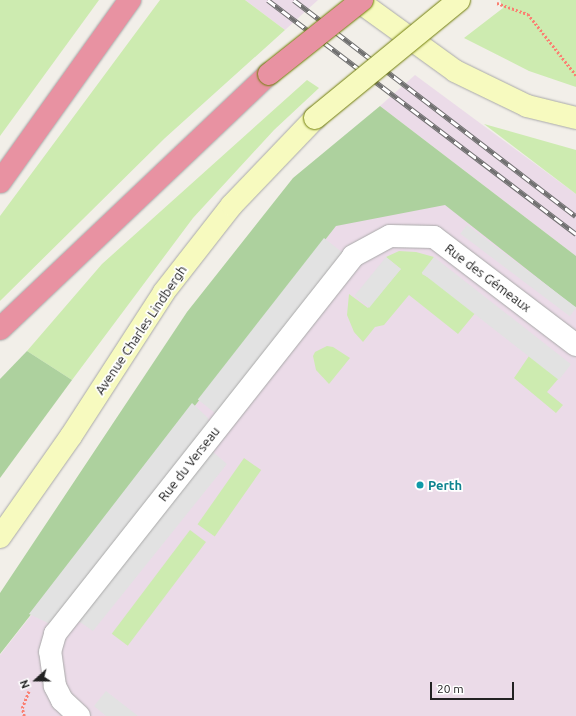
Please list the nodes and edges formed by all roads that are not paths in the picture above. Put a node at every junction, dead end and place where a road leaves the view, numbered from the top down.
1 (130, 0) edge
2 (357, 0) edge
3 (362, 0) edge
4 (459, 0) edge
5 (576, 118) edge
6 (0, 182) edge
7 (390, 236) joint
8 (0, 329) edge
9 (576, 345) edge
10 (0, 537) edge
11 (79, 716) edge

1 - 6 highway
2 - 5 main road
3 - 8 highway, bridge
4 - 10 main road, Avenue Charles Lindbergh, bridge
7 - 9 street, Rue des Gémeaux
7 - 11 street, Rue du Verseau

